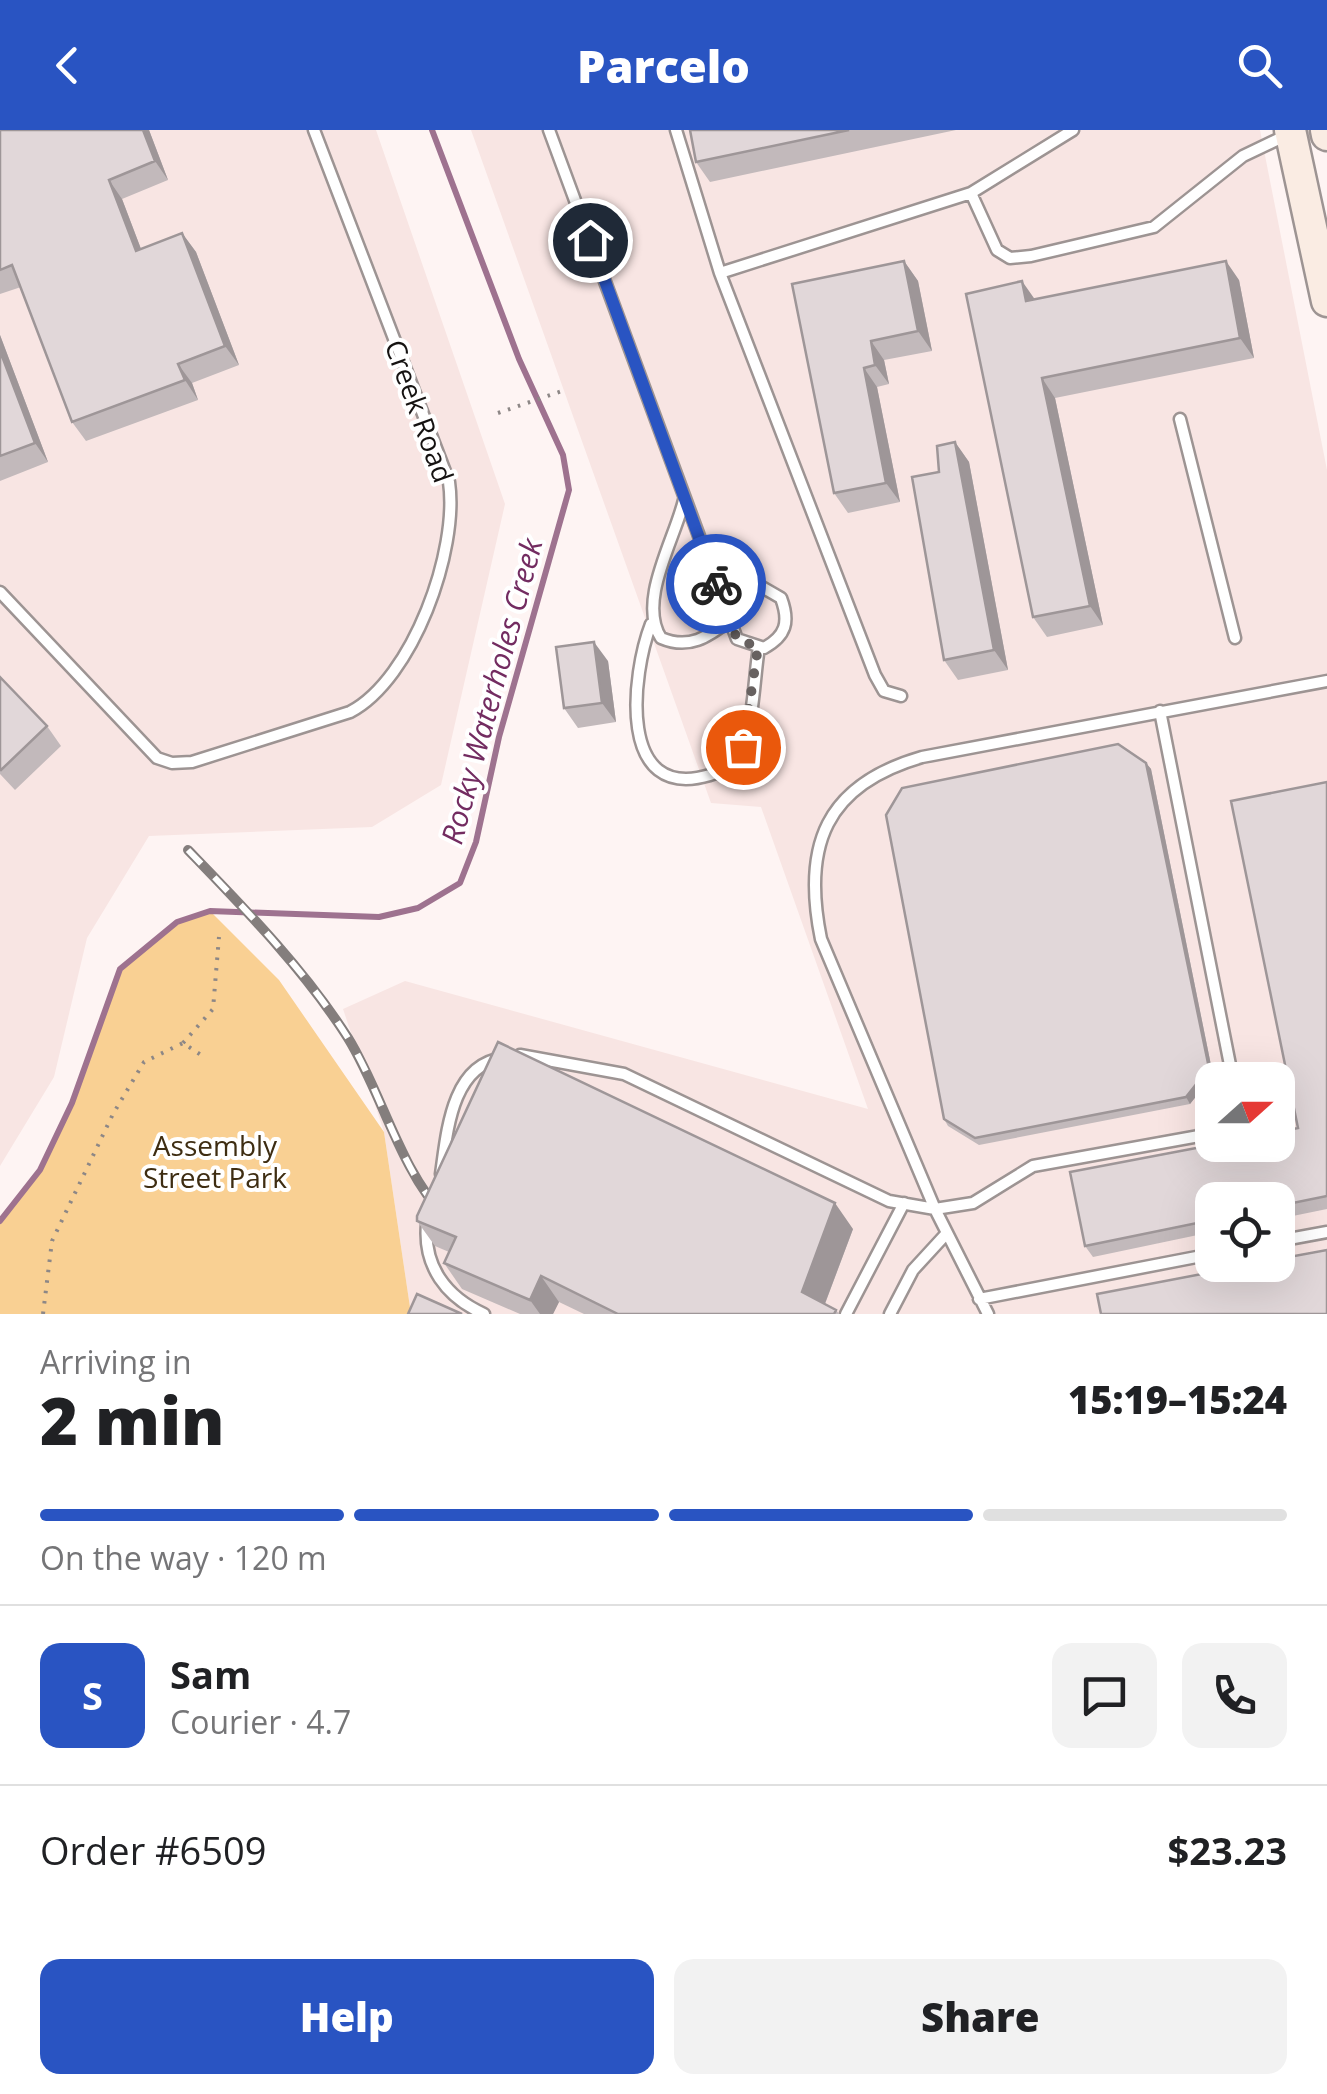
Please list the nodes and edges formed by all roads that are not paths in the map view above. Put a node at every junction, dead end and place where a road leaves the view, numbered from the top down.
1 (314, 130) edge
2 (549, 130) edge
3 (676, 130) edge
4 (1073, 130) edge
5 (1295, 131) edge
6 (971, 193) junction
7 (720, 274) junction
8 (1327, 301) edge
9 (1180, 419) dead end
10 (685, 498) junction
11 (706, 555) junction
12 (0, 592) edge
13 (730, 620) junction
14 (651, 624) junction
15 (1235, 638) dead end
16 (758, 647) junction
17 (1327, 681) edge
18 (901, 696) dead end
19 (1160, 711) junction
20 (1229, 1062) edge
21 (1195, 1137) edge
22 (437, 1189) edge
23 (904, 1203) junction
24 (936, 1209) junction
25 (430, 1214) edge
26 (1327, 1232) edge
27 (947, 1233) junction
28 (1295, 1238) edge
29 (1195, 1257) edge
30 (978, 1299) junction
31 (484, 1314) edge
32 (846, 1314) edge
33 (890, 1314) edge
34 (988, 1314) edge

1 - 12 lane, Creek Road
2 - 10 lane
3 - 7 lane
4 - 6 lane
5 - 6 lane
5 - 8 main road
6 - 7 lane
7 - 18 lane
9 - 15 lane
10 - 11 lane
10 - 14 lane
11 - 13 lane
11 - 16 lane
13 - 14 lane
13 - 16 lane
14 - 16 lane
17 - 19 lane
19 - 20 lane
19 - 24 lane
21 - 24 lane
22 - 23 lane
23 - 24 lane
23 - 32 lane
24 - 27 lane
25 - 31 lane
26 - 28 lane
27 - 30 lane
27 - 33 lane
29 - 30 lane
30 - 34 lane

